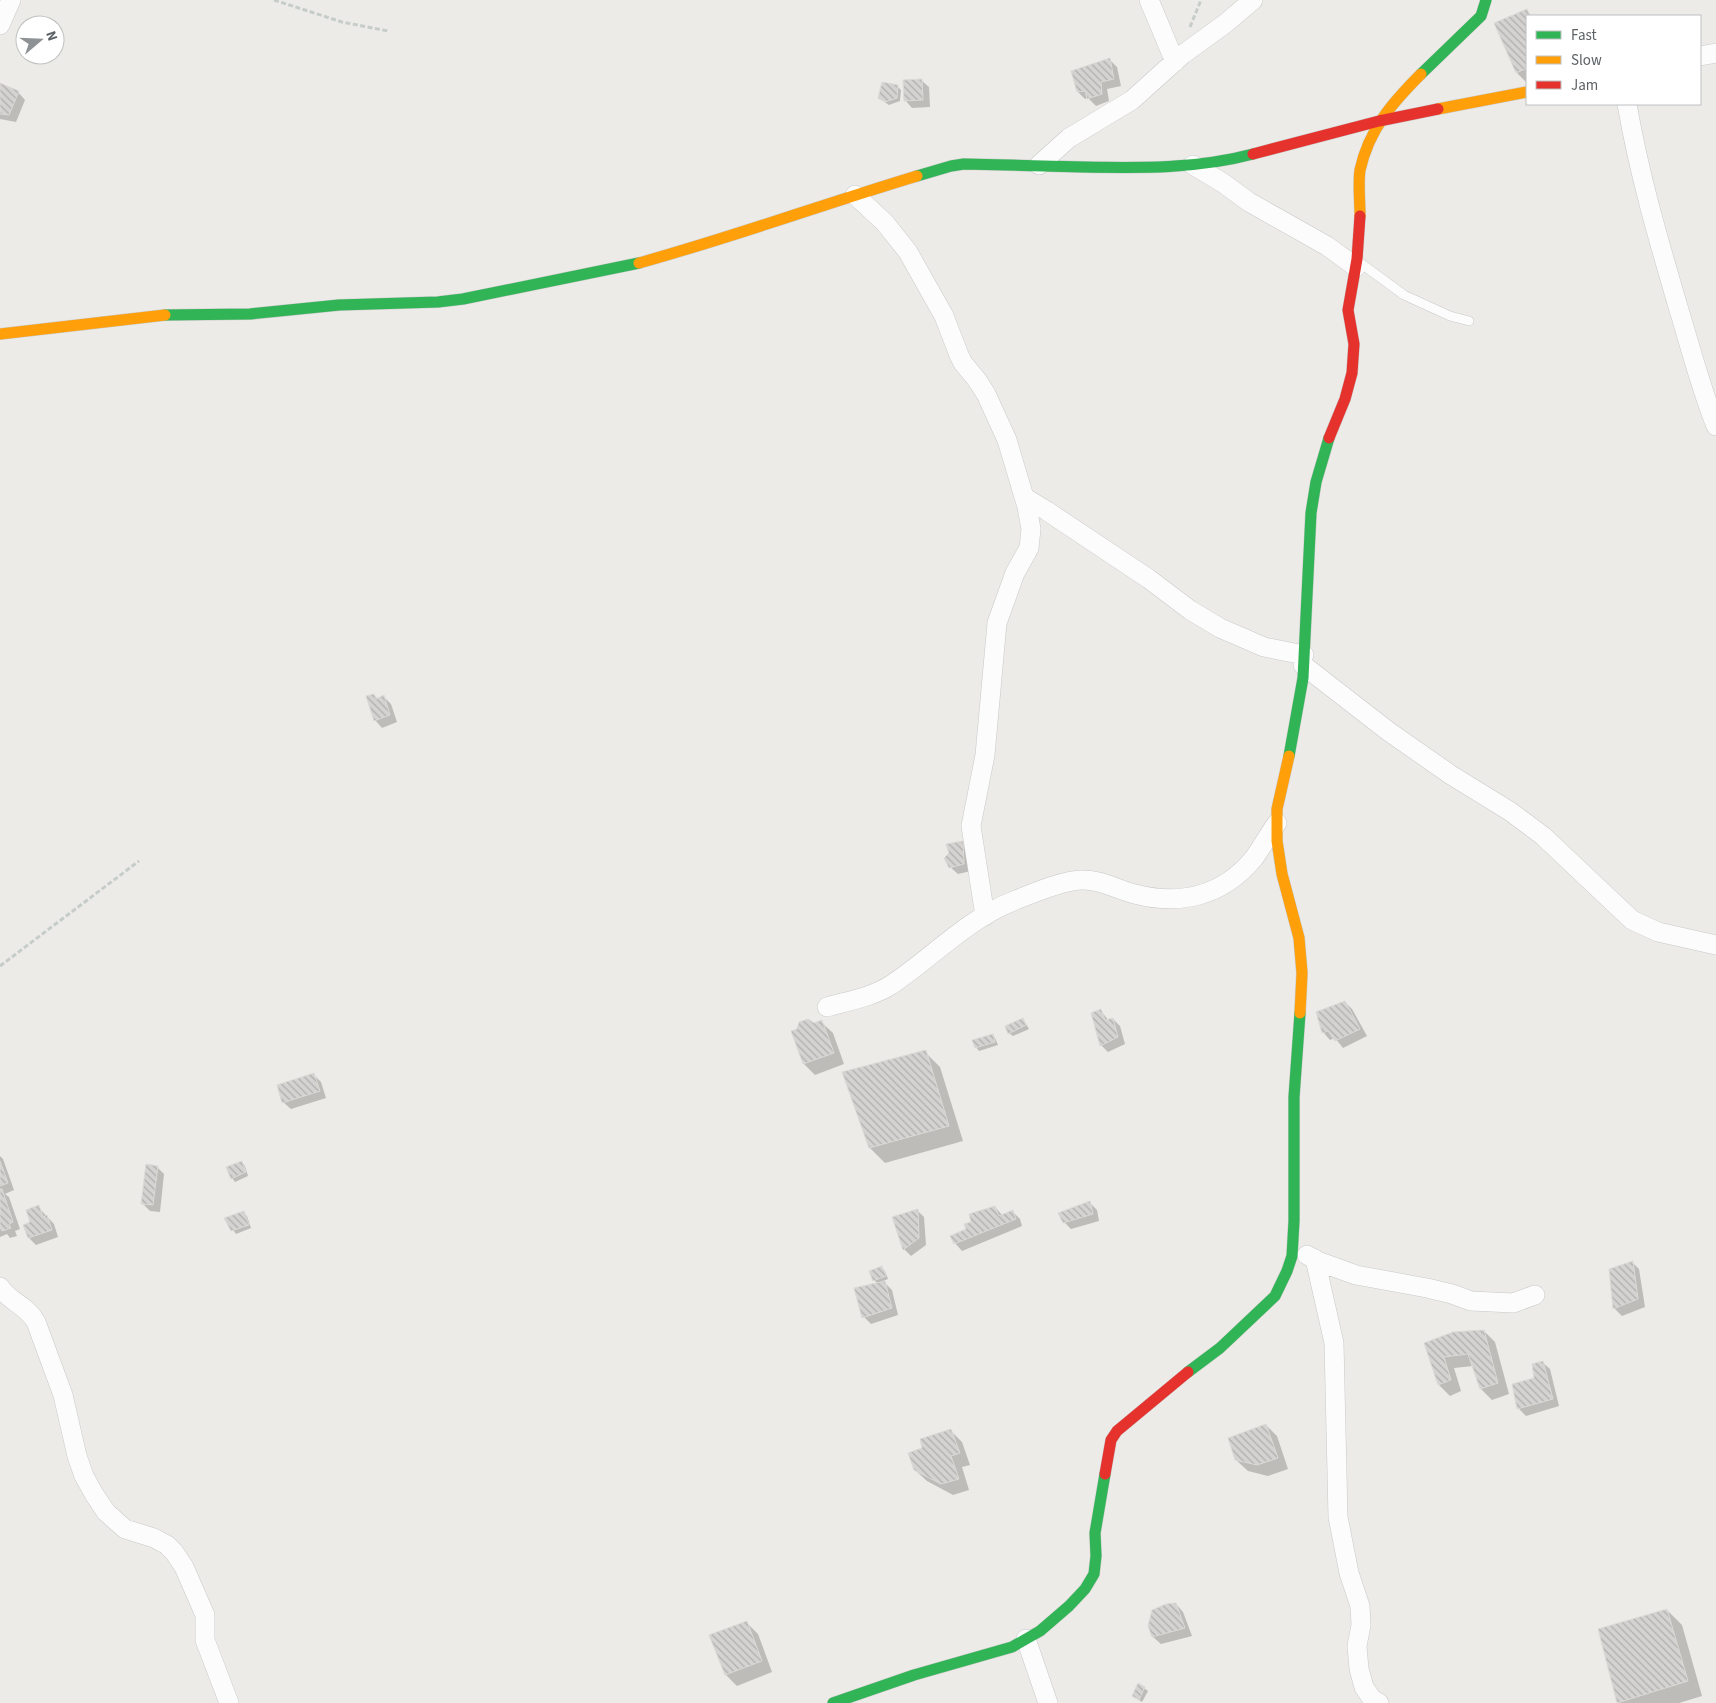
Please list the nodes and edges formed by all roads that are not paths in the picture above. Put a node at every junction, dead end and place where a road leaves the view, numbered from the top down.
1 (11, 0) edge
2 (1149, 0) edge
3 (1253, 0) edge
4 (1486, 0) edge
5 (0, 25) edge
6 (1716, 53) edge
7 (1701, 56) edge
8 (1175, 62) junction
9 (1526, 92) edge
10 (1626, 105) edge
11 (1379, 121) junction
12 (1039, 165) junction
13 (1193, 165) junction
14 (855, 195) junction
15 (1356, 264) junction
16 (1469, 321) dead end
17 (0, 334) edge
18 (1716, 426) edge
19 (1024, 497) junction
20 (1304, 660) junction
21 (1277, 823) junction
22 (985, 916) junction
23 (1716, 945) edge
24 (827, 1007) dead end
25 (1293, 1248) junction
26 (1315, 1259) junction
27 (0, 1287) edge
28 (1535, 1295) dead end
29 (1026, 1639) junction
30 (229, 1703) edge
31 (833, 1703) edge
32 (1048, 1703) edge
33 (1379, 1703) edge

1 - 5 street
2 - 8 street
3 - 8 street
4 - 11 street
6 - 7 street
8 - 12 street
9 - 11 street
10 - 18 street
11 - 13 street
11 - 15 street
12 - 13 street
12 - 14 street
13 - 15 street
14 - 17 street
14 - 19 street
15 - 16 lane
15 - 20 street
19 - 20 street
19 - 22 street
20 - 21 street
20 - 23 street
21 - 22 street
21 - 25 street
22 - 24 street
25 - 26 street
25 - 29 street
26 - 28 street
26 - 33 street
27 - 30 street
29 - 31 street
29 - 32 street

